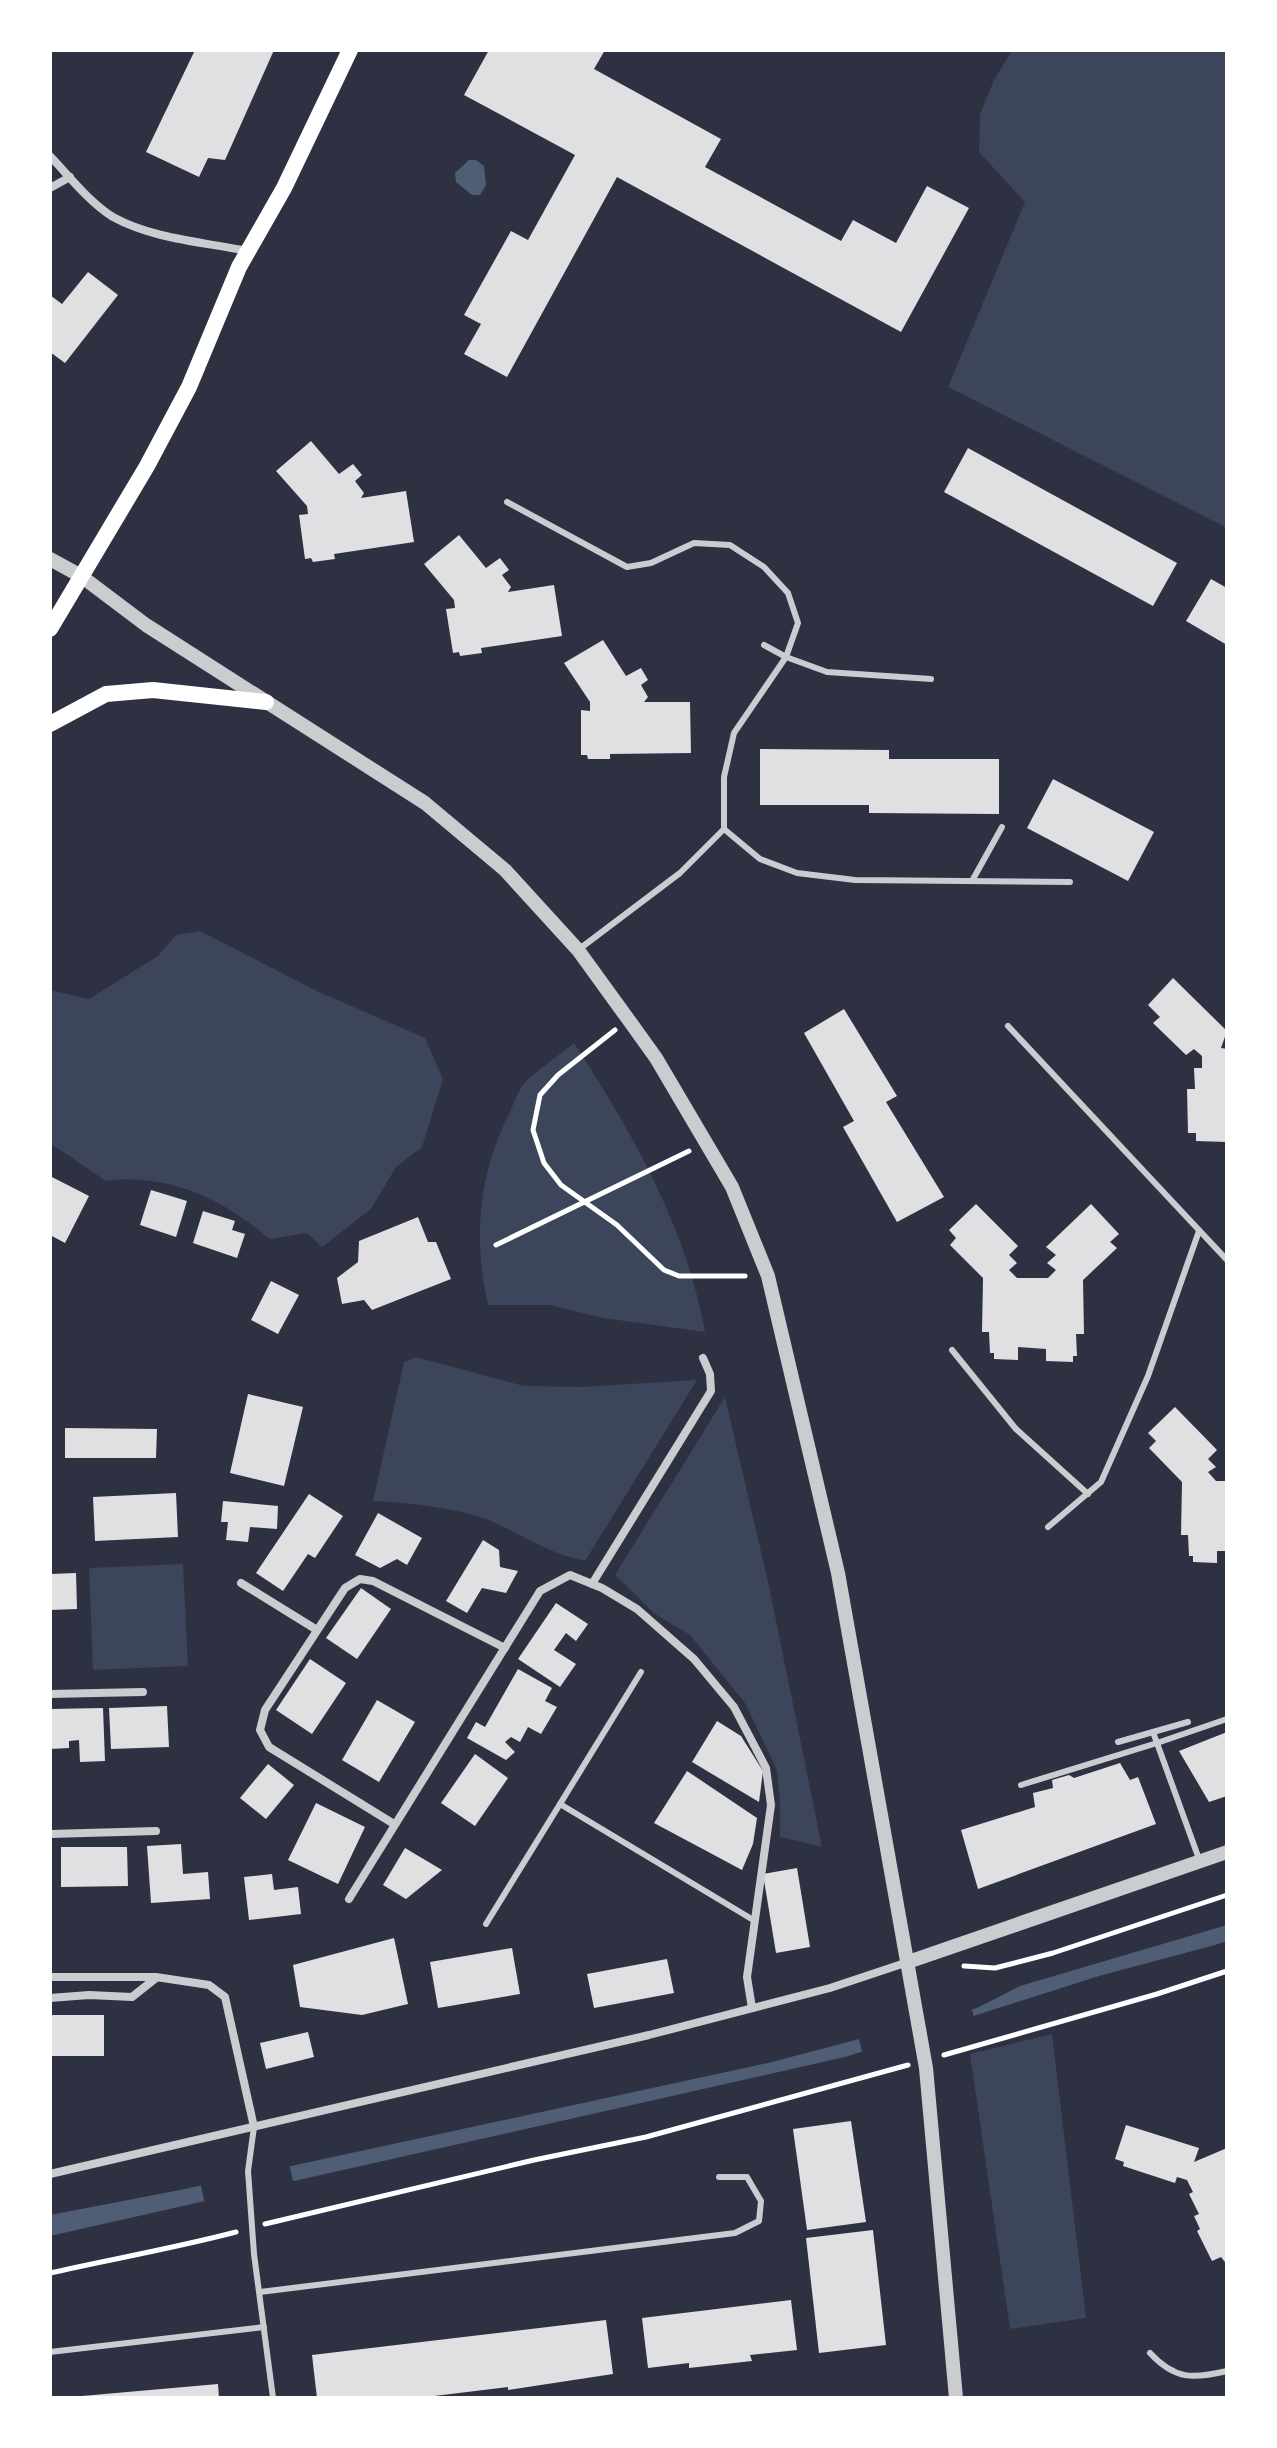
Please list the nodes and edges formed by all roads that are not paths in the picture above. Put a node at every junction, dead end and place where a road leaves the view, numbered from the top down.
1 (350, 50) edge
2 (50, 156) edge
3 (70, 177) junction
4 (50, 188) edge
5 (247, 251) junction
6 (507, 502) dead end
7 (50, 559) edge
8 (81, 576) junction
9 (50, 629) edge
10 (764, 645) dead end
11 (786, 657) junction
12 (931, 679) dead end
13 (266, 702) junction
14 (50, 724) edge
15 (1002, 827) dead end
16 (724, 829) junction
17 (972, 881) junction
18 (1070, 882) dead end
19 (578, 950) junction
20 (1008, 1026) dead end
21 (1199, 1231) junction
22 (1227, 1260) edge
23 (952, 1350) dead end
24 (703, 1358) dead end
25 (1088, 1494) junction
26 (1048, 1527) dead end
27 (241, 1583) dead end
28 (592, 1584) junction
29 (317, 1630) junction
30 (505, 1648) junction
31 (641, 1672) dead end
32 (143, 1692) dead end
33 (50, 1694) edge
34 (1227, 1719) edge
35 (1188, 1722) dead end
36 (1153, 1732) junction
37 (1118, 1742) dead end
38 (1157, 1743) junction
39 (1021, 1785) dead end
40 (560, 1804) junction
41 (394, 1824) junction
42 (156, 1831) dead end
43 (50, 1834) edge
44 (1227, 1852) edge
45 (1201, 1862) junction
46 (349, 1899) dead end
47 (755, 1921) junction
48 (486, 1924) dead end
49 (908, 1962) junction
50 (50, 1977) edge
51 (156, 1977) junction
52 (50, 1998) edge
53 (752, 2008) junction
54 (254, 2127) junction
55 (50, 2174) edge
56 (719, 2177) dead end
57 (260, 2292) junction
58 (264, 2327) junction
59 (50, 2352) edge
60 (1150, 2353) dead end
61 (1227, 2371) edge
62 (273, 2398) edge
63 (956, 2398) edge

1 - 5 main road
2 - 3 street
3 - 4 street
3 - 5 street
5 - 8 main road
6 - 11 lane
7 - 8 street
8 - 9 main road
8 - 13 street
10 - 11 lane
11 - 12 lane
11 - 16 lane
13 - 14 main road
13 - 19 street
15 - 17 lane
16 - 17 lane
16 - 19 lane
17 - 18 lane
19 - 49 street
20 - 21 lane
21 - 22 lane
21 - 25 lane
23 - 25 lane
24 - 28 street
25 - 26 lane
27 - 29 street
28 - 30 street
28 - 47 street
29 - 30 street
29 - 41 street
30 - 41 street
31 - 40 lane
32 - 33 street
34 - 38 lane
35 - 36 lane
36 - 37 lane
36 - 38 lane
38 - 39 lane
38 - 45 lane
40 - 47 lane
40 - 48 lane
41 - 46 street
42 - 43 street
44 - 45 street
45 - 49 street
47 - 53 street
49 - 53 street
49 - 63 street
50 - 51 street
51 - 52 street
51 - 54 street
53 - 54 street
54 - 55 street
54 - 57 lane
56 - 57 lane
57 - 58 lane
58 - 59 lane
58 - 62 lane
60 - 61 lane

